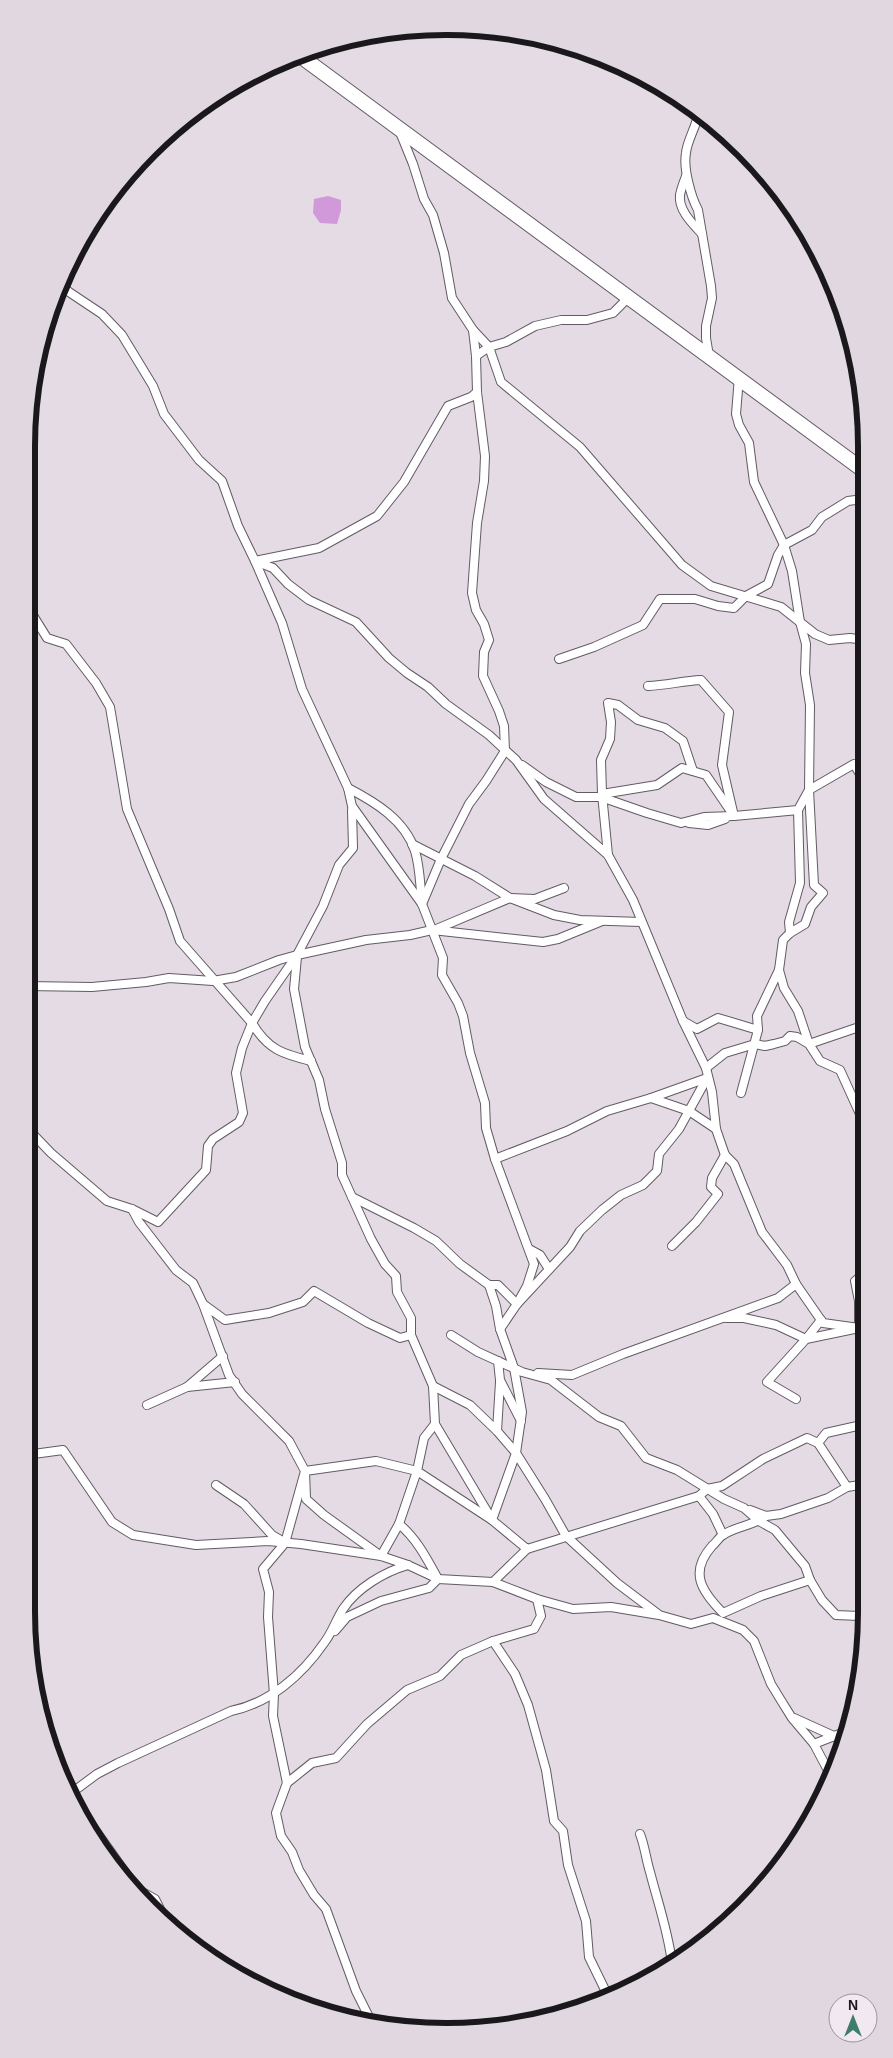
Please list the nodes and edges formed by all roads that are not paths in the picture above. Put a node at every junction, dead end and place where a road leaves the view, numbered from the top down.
1 (306, 60) edge
2 (697, 120) edge
3 (398, 128) junction
4 (687, 169) junction
5 (702, 234) junction
6 (66, 289) edge
7 (630, 298) junction
8 (472, 330) junction
9 (489, 346) junction
10 (476, 356) junction
11 (709, 356) junction
12 (739, 378) junction
13 (477, 392) junction
14 (858, 466) edge
15 (858, 499) edge
16 (784, 545) junction
17 (255, 561) junction
18 (746, 596) junction
19 (35, 619) edge
20 (800, 622) junction
21 (858, 639) edge
22 (559, 659) dead end
23 (648, 686) dead end
24 (505, 751) junction
25 (516, 760) junction
26 (693, 771) junction
27 (858, 771) edge
28 (348, 788) junction
29 (810, 790) junction
30 (602, 795) junction
31 (352, 806) junction
32 (798, 810) junction
33 (734, 816) junction
34 (412, 844) junction
35 (608, 855) junction
36 (441, 859) junction
37 (564, 888) dead end
38 (510, 898) junction
39 (422, 904) junction
40 (602, 922) junction
41 (641, 922) junction
42 (432, 930) junction
43 (790, 933) junction
44 (297, 955) junction
45 (779, 970) junction
46 (214, 981) junction
47 (35, 986) edge
48 (683, 1020) junction
49 (252, 1023) junction
50 (858, 1026) edge
51 (758, 1030) junction
52 (754, 1044) junction
53 (809, 1044) junction
54 (311, 1062) junction
55 (706, 1068) junction
56 (707, 1078) junction
57 (741, 1093) dead end
58 (651, 1098) junction
59 (858, 1110) edge
60 (689, 1111) junction
61 (716, 1128) junction
62 (35, 1137) edge
63 (724, 1154) junction
64 (495, 1159) junction
65 (352, 1197) junction
66 (132, 1209) junction
67 (672, 1246) dead end
68 (529, 1249) junction
69 (549, 1269) junction
70 (858, 1279) edge
71 (796, 1284) junction
72 (489, 1286) junction
73 (858, 1296) edge
74 (204, 1304) junction
75 (517, 1304) junction
76 (720, 1318) junction
77 (821, 1320) junction
78 (858, 1328) edge
79 (858, 1328) edge
80 (500, 1329) junction
81 (411, 1335) junction
82 (451, 1335) dead end
83 (806, 1339) junction
84 (222, 1356) junction
85 (498, 1361) junction
86 (514, 1368) junction
87 (533, 1373) junction
88 (500, 1380) junction
89 (235, 1382) junction
90 (433, 1386) junction
91 (186, 1387) junction
92 (796, 1399) dead end
93 (147, 1405) dead end
94 (521, 1421) junction
95 (435, 1424) junction
96 (858, 1426) edge
97 (497, 1431) junction
98 (818, 1443) junction
99 (35, 1453) edge
100 (516, 1453) junction
101 (306, 1471) junction
102 (417, 1472) junction
103 (216, 1484) dead end
104 (858, 1486) edge
105 (847, 1487) junction
106 (707, 1489) junction
107 (699, 1496) junction
108 (763, 1518) junction
109 (492, 1520) junction
110 (399, 1524) junction
111 (723, 1535) junction
112 (566, 1536) junction
113 (285, 1544) junction
114 (527, 1549) junction
115 (381, 1556) junction
116 (408, 1565) junction
117 (438, 1580) junction
118 (810, 1580) junction
119 (494, 1582) junction
120 (537, 1599) junction
121 (723, 1613) junction
122 (660, 1615) junction
123 (858, 1616) edge
124 (713, 1618) junction
125 (493, 1641) junction
126 (325, 1642) junction
127 (274, 1694) junction
128 (792, 1718) junction
129 (836, 1737) joint
130 (814, 1744) junction
131 (827, 1769) edge
132 (287, 1783) junction
133 (76, 1791) edge
134 (640, 1834) dead end
135 (671, 1957) edge
136 (606, 1991) edge
137 (369, 2015) edge

1 - 3 highway
2 - 4 street
3 - 7 highway
3 - 8 street
4 - 5 street
4 - 5 street
5 - 11 street
6 - 17 street
7 - 9 street
7 - 11 highway
8 - 9 street
8 - 10 street
9 - 10 street
9 - 18 street
10 - 13 street
11 - 12 highway
12 - 14 highway
12 - 16 street
13 - 17 street
13 - 24 street
15 - 16 street
16 - 18 street
16 - 20 street
17 - 24 street
17 - 28 street
18 - 20 street
18 - 22 street
19 - 46 street
20 - 21 street
20 - 29 street
23 - 33 street
24 - 25 street
24 - 36 street
25 - 30 street
25 - 35 street
26 - 30 street
26 - 30 street
26 - 33 street
27 - 29 street
28 - 31 street
28 - 34 street
29 - 32 street
29 - 43 street
30 - 33 street
30 - 35 street
31 - 39 street
31 - 44 street
32 - 33 street
32 - 43 street
34 - 36 street
34 - 39 street
35 - 41 street
36 - 38 street
36 - 39 street
37 - 38 street
38 - 40 street
38 - 42 street
39 - 42 street
40 - 41 street
40 - 42 street
41 - 48 street
42 - 44 street
42 - 64 street
43 - 45 street
44 - 46 street
44 - 49 street
44 - 54 street
45 - 51 street
45 - 53 street
46 - 47 street
46 - 49 street
48 - 51 street
48 - 55 street
49 - 54 street
49 - 66 street
50 - 53 street
51 - 52 street
52 - 53 street
52 - 55 street
52 - 57 street
53 - 59 street
54 - 65 street
55 - 56 street
56 - 58 street
56 - 60 street
56 - 61 street
58 - 60 street
58 - 64 street
60 - 61 street
60 - 69 street
61 - 63 street
62 - 66 street
63 - 67 street
63 - 71 street
64 - 68 street
65 - 72 street
65 - 81 street
66 - 74 street
68 - 69 street
68 - 75 street
69 - 75 street
70 - 73 street
71 - 76 street
71 - 77 street
72 - 75 street
72 - 80 street
74 - 81 street
74 - 84 street
75 - 80 street
76 - 83 street
76 - 87 street
77 - 78 street
77 - 83 street
79 - 83 street
80 - 86 street
81 - 90 street
82 - 85 street
83 - 92 street
84 - 89 street
84 - 91 street
85 - 86 street
85 - 88 street
86 - 87 street
86 - 94 street
87 - 106 street
88 - 94 street
88 - 97 street
89 - 91 street
89 - 101 street
90 - 95 street
90 - 97 street
91 - 93 street
94 - 100 street
95 - 102 street
95 - 109 street
96 - 98 street
97 - 100 street
98 - 105 street
98 - 106 street
99 - 113 street
100 - 109 street
100 - 112 street
101 - 102 street
101 - 113 street
101 - 115 street
102 - 109 street
102 - 110 street
103 - 113 street
104 - 105 street
105 - 108 street
106 - 107 street
106 - 108 street
107 - 111 street
107 - 112 street
108 - 111 street
108 - 118 street
109 - 114 street
110 - 115 street
110 - 117 street
111 - 121 street
112 - 114 street
112 - 122 street
113 - 115 street
113 - 127 street
114 - 119 street
115 - 116 street
116 - 117 street
116 - 126 street
117 - 119 street
117 - 126 street
118 - 121 street
118 - 123 street
119 - 120 street
120 - 122 street
120 - 125 street
121 - 124 street
122 - 124 street
124 - 128 street
125 - 132 street
125 - 136 street
126 - 127 street
127 - 132 street
127 - 133 street
128 - 129 street
128 - 130 street
129 - 130 street
130 - 131 street
132 - 137 street
134 - 135 street

